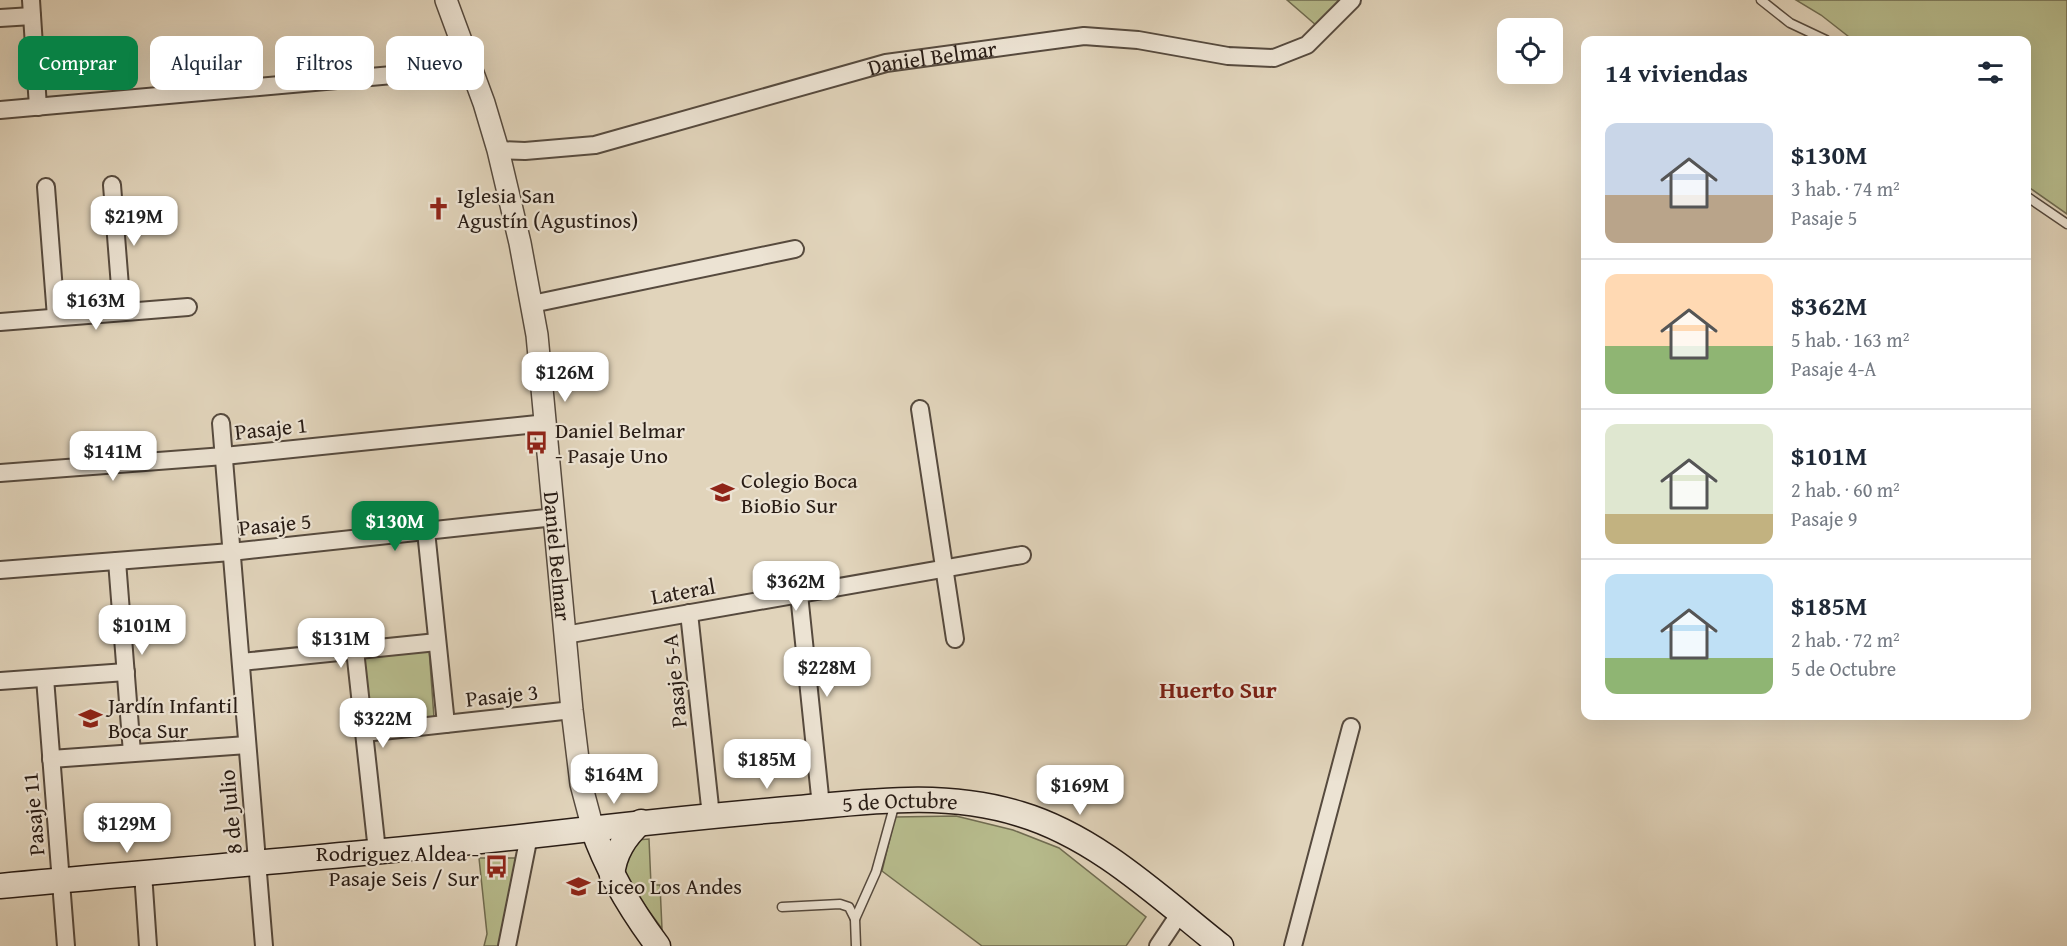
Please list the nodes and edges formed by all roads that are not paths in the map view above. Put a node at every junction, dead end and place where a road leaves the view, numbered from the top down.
1 (446, 0) edge
2 (1352, 0) edge
3 (1761, 0) edge
4 (32, 8) edge
5 (0, 18) edge
6 (459, 36) edge
7 (1818, 36) edge
8 (386, 76) edge
9 (479, 90) edge
10 (39, 107) junction
11 (0, 110) edge
12 (498, 150) junction
13 (112, 185) dead end
14 (46, 187) dead end
15 (2031, 199) edge
16 (2067, 224) edge
17 (795, 249) dead end
18 (532, 304) junction
19 (188, 307) dead end
20 (122, 312) junction
21 (56, 317) junction
22 (0, 322) edge
23 (920, 409) dead end
24 (221, 423) dead end
25 (547, 423) junction
26 (224, 456) junction
27 (0, 473) edge
28 (555, 517) junction
29 (426, 531) junction
30 (231, 552) junction
31 (1022, 555) dead end
32 (117, 561) junction
33 (944, 568) junction
34 (0, 570) edge
35 (799, 594) junction
36 (689, 613) junction
37 (565, 635) junction
38 (955, 639) dead end
39 (437, 642) junction
40 (355, 650) junction
41 (241, 662) junction
42 (126, 672) junction
43 (45, 678) junction
44 (0, 681) edge
45 (572, 710) junction
46 (446, 724) junction
47 (1351, 727) dead end
48 (364, 733) junction
49 (248, 745) junction
50 (132, 753) junction
51 (51, 759) junction
52 (896, 799) junction
53 (821, 806) junction
54 (711, 816) junction
55 (641, 822) junction
56 (593, 829) junction
57 (530, 836) junction
58 (377, 851) junction
59 (257, 864) junction
60 (142, 873) junction
61 (612, 876) junction
62 (61, 880) junction
63 (0, 886) edge
64 (782, 908) dead end
65 (1180, 913) junction
66 (855, 920) junction
67 (66, 946) edge
68 (148, 946) edge
69 (264, 946) edge
70 (507, 946) edge
71 (658, 946) edge
72 (856, 946) edge
73 (1158, 946) edge
74 (1221, 946) edge
75 (1293, 946) edge

1 - 6 street, Daniel Belmar
2 - 12 street, Daniel Belmar
3 - 7 lane
4 - 5 street
4 - 10 street
8 - 10 street
9 - 12 street, Daniel Belmar
10 - 11 street
12 - 18 street, Daniel Belmar
13 - 20 street
14 - 21 street
15 - 16 lane
17 - 18 street
18 - 25 street, Daniel Belmar
19 - 20 street
20 - 21 street
21 - 22 street
23 - 33 street
24 - 26 street, 8 de Julio
25 - 26 street, Pasaje 1
25 - 28 street, Daniel Belmar
26 - 27 street, Pasaje 1
26 - 30 street, 8 de Julio
28 - 29 street, Pasaje 5
28 - 37 street, Daniel Belmar
29 - 30 street, Pasaje 5
29 - 39 street
30 - 32 street, Pasaje 5
30 - 41 street, 8 de Julio
31 - 33 street, Lateral
32 - 34 street, Pasaje 5
32 - 42 street
33 - 35 street, Lateral
33 - 38 street
35 - 36 street, Lateral
35 - 53 street
36 - 37 street, Lateral
36 - 54 street, Pasaje 5-A
37 - 45 street, Daniel Belmar
39 - 40 street
39 - 46 street
40 - 41 street
40 - 48 street
41 - 49 street, 8 de Julio
42 - 43 street
42 - 50 street
43 - 44 street
43 - 51 street, Pasaje 11
45 - 46 street, Pasaje 3
45 - 56 street, Daniel Belmar
46 - 48 street, Pasaje 3
47 - 75 street
48 - 58 street
49 - 50 street
49 - 59 street, 8 de Julio
50 - 51 street
51 - 62 street, Pasaje 11
52 - 53 main road, 5 de Octubre
52 - 65 main road, 5 de Octubre
52 - 66 lane
53 - 54 main road, 5 de Octubre
54 - 55 main road, 5 de Octubre
55 - 56 main road, 5 de Octubre
55 - 61 main road
56 - 57 main road, 5 de Octubre
56 - 61 main road, Daniel Belmar
57 - 58 main road, 5 de Octubre
57 - 70 street
58 - 59 main road, 5 de Octubre
59 - 60 main road, 5 de Octubre
59 - 69 street, 8 de Julio
60 - 62 main road, 5 de Octubre
60 - 68 street
61 - 71 main road, Daniel Belmar
62 - 63 main road, 5 de Octubre
62 - 67 street, Pasaje 11
64 - 66 lane
65 - 73 street
65 - 74 main road, 5 de Octubre
66 - 72 lane

